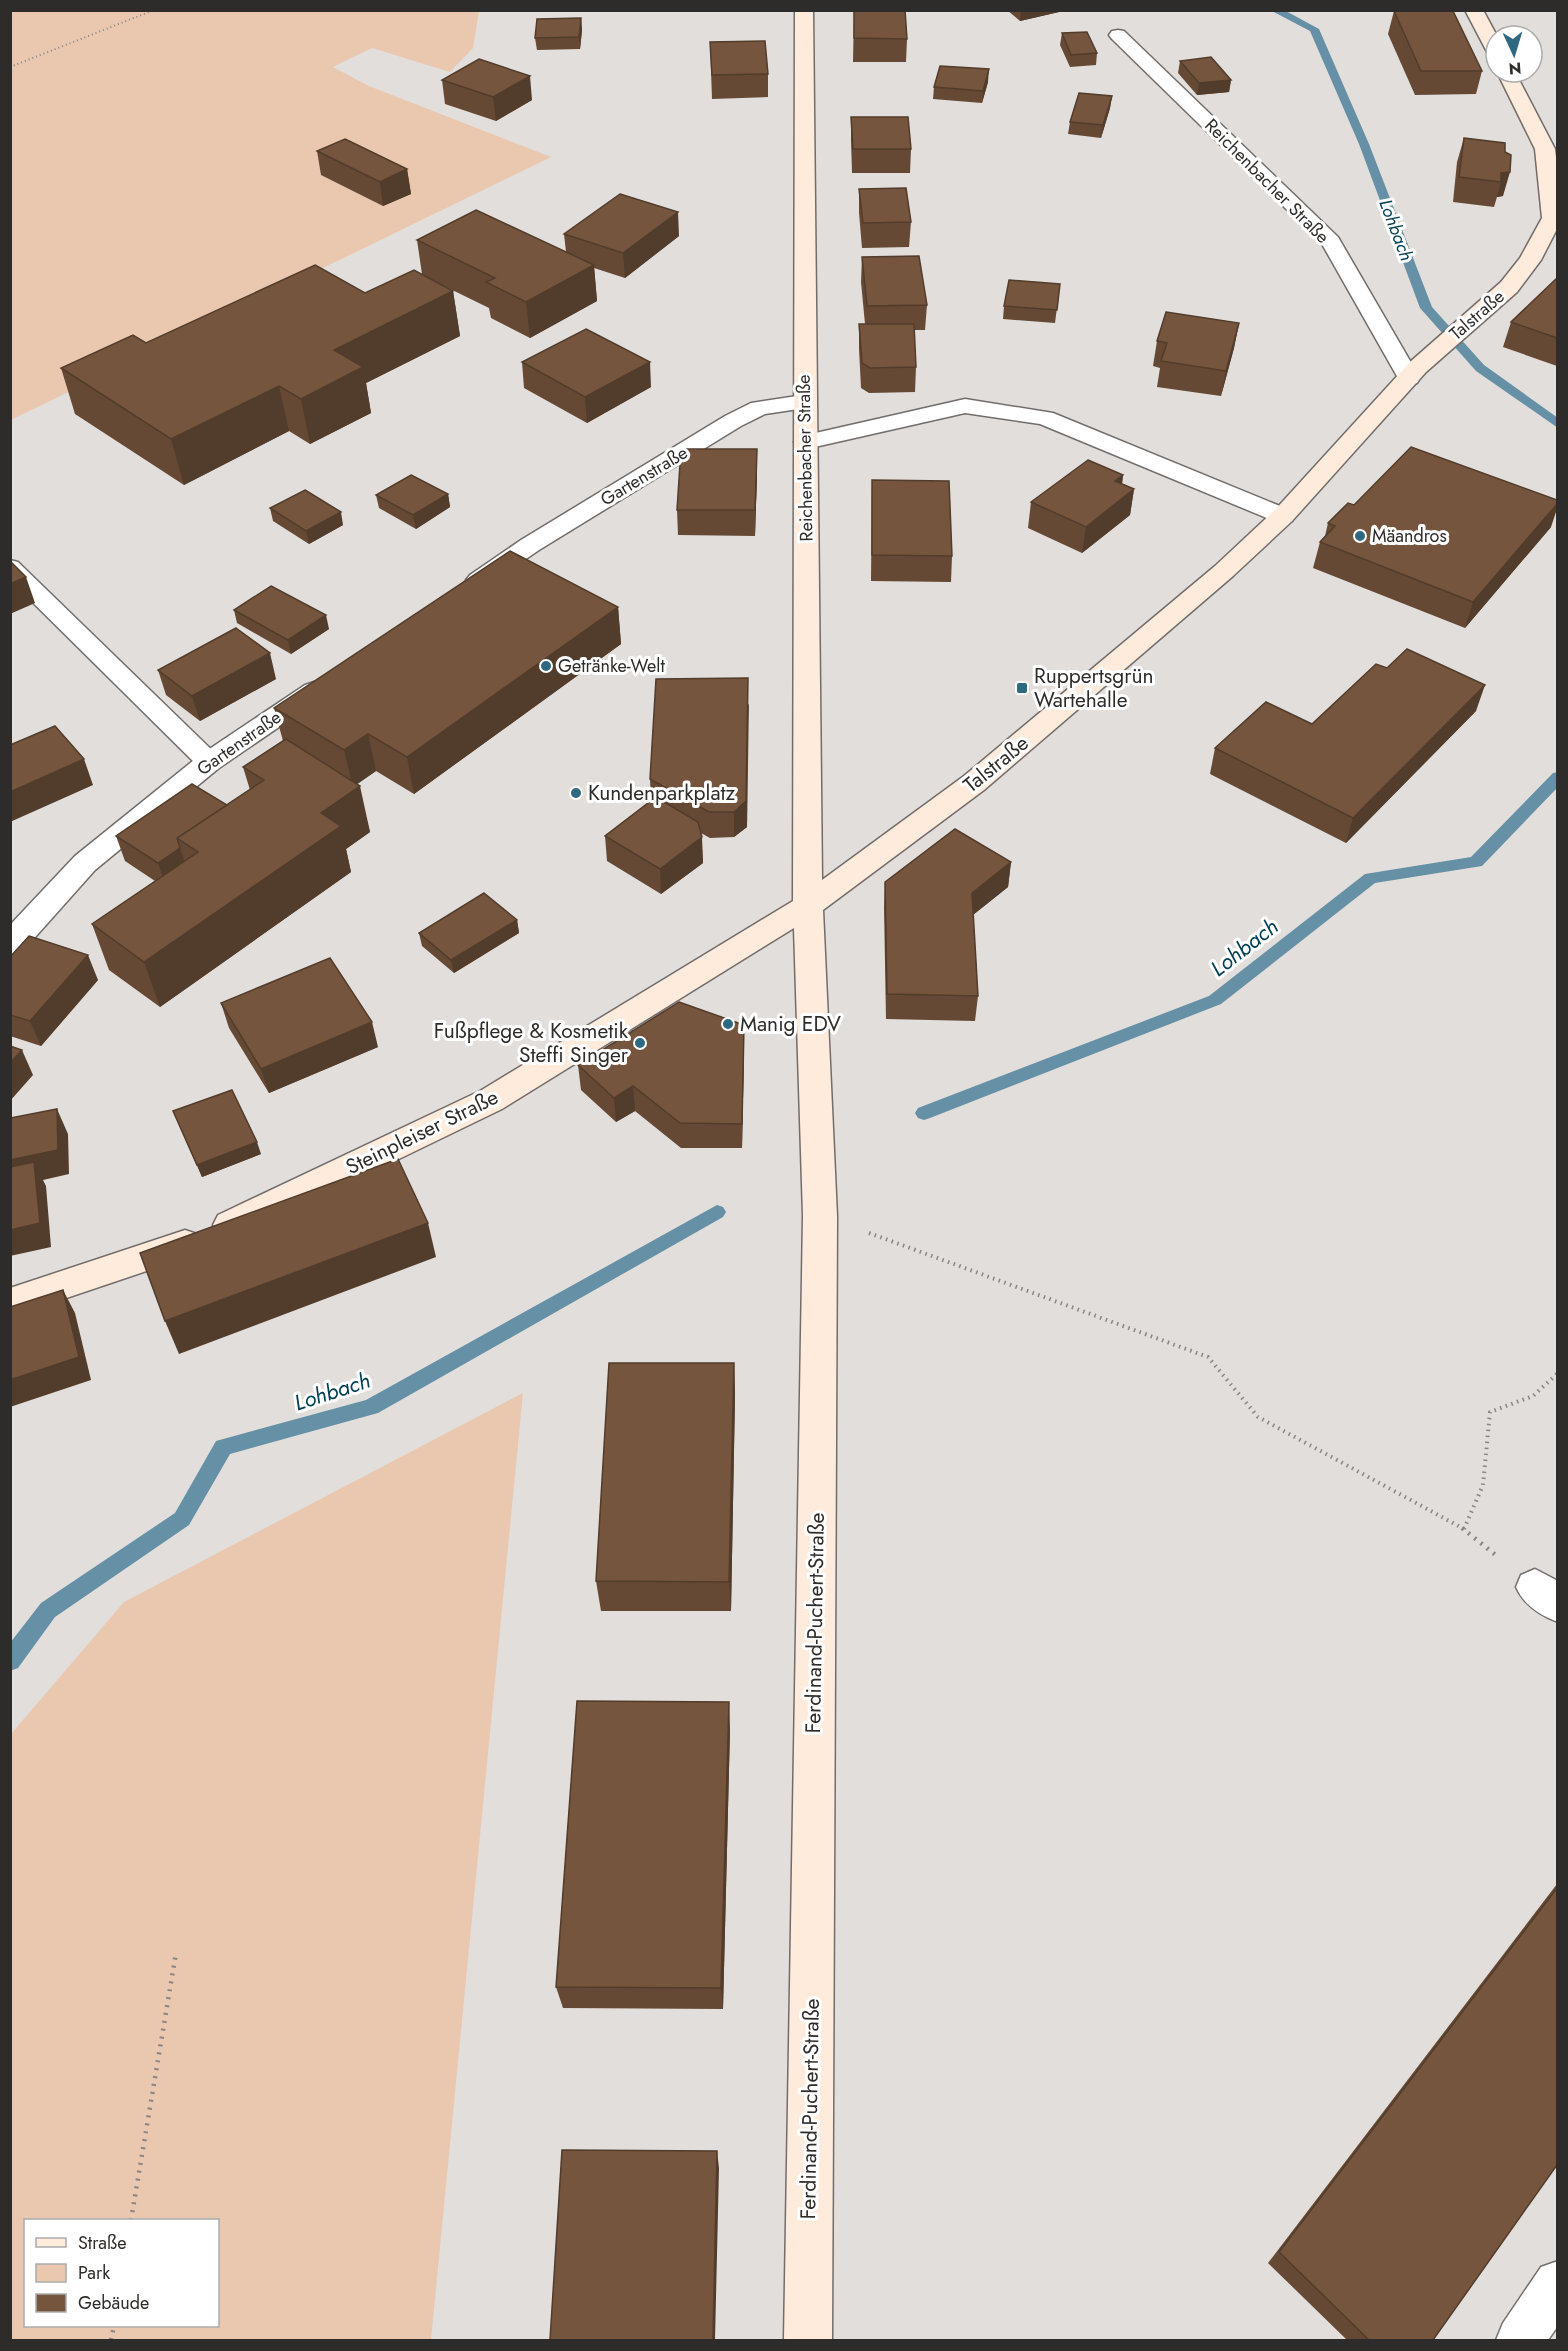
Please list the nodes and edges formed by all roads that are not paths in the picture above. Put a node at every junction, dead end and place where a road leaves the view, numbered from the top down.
1 (804, 10) edge
2 (1474, 10) edge
3 (1484, 29) edge
4 (1118, 35) dead end
5 (1513, 84) edge
6 (1551, 149) edge
7 (1414, 372) junction
8 (804, 402) junction
9 (806, 442) junction
10 (1283, 516) junction
11 (10, 567) edge
12 (463, 590) edge
13 (334, 677) edge
14 (209, 762) junction
15 (808, 906) junction
16 (10, 945) edge
17 (10, 1303) edge
18 (1557, 2284) edge
19 (808, 2340) edge
20 (1520, 2340) edge

1 - 8 street, Reichenbacher Straße
2 - 3 street
4 - 7 street, Reichenbacher Straße
5 - 6 street, Talstraße
6 - 7 street, Talstraße
7 - 10 street, Talstraße
8 - 9 street, Reichenbacher Straße
8 - 12 street, Gartenstraße
9 - 10 street
9 - 15 street, Reichenbacher Straße
10 - 15 street, Talstraße
11 - 14 lane
13 - 14 street, Gartenstraße
14 - 16 street, Gartenstraße
15 - 17 street, Steinpleiser Straße
15 - 19 street, Ferdinand-Puchert-Straße
18 - 20 street

